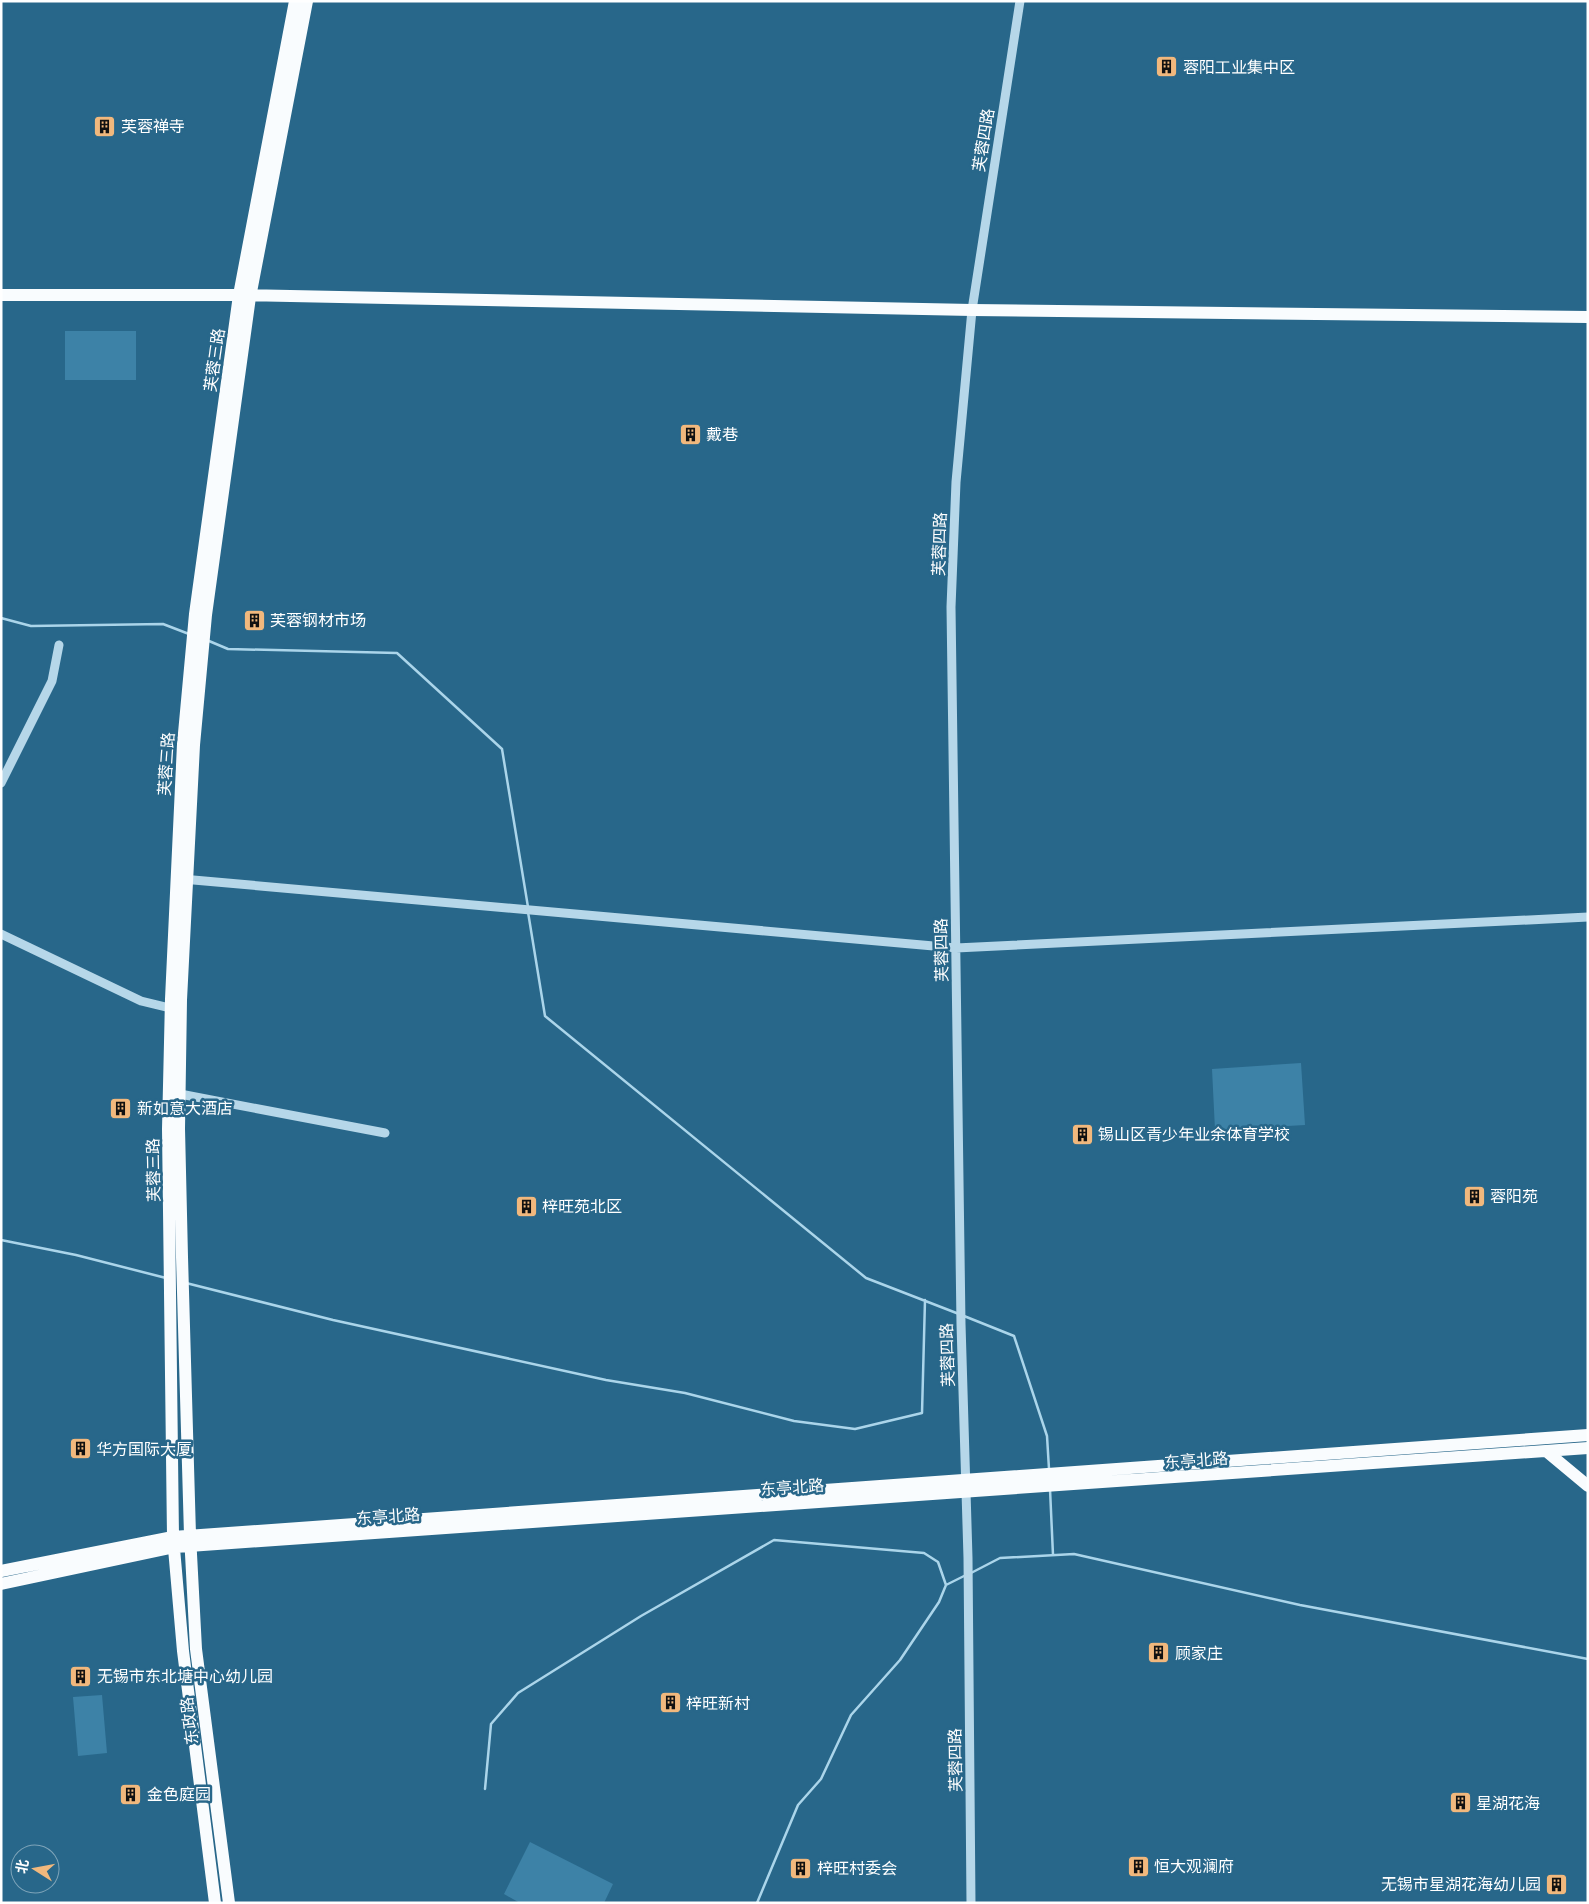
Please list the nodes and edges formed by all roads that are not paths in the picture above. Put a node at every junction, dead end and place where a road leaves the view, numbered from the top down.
1 (295, 1) edge
2 (307, 1) edge
3 (1020, 1) edge
4 (1, 295) edge
5 (245, 295) junction
6 (972, 310) junction
7 (1588, 318) edge
8 (59, 645) dead end
9 (1, 783) edge
10 (181, 879) junction
11 (1588, 916) edge
12 (1, 934) edge
13 (956, 948) junction
14 (170, 1008) junction
15 (180, 1094) junction
16 (385, 1133) dead end
17 (176, 1257) junction
18 (1588, 1435) edge
19 (1588, 1448) edge
20 (1546, 1452) junction
21 (1034, 1480) junction
22 (966, 1485) junction
23 (1588, 1486) edge
24 (191, 1541) junction
25 (174, 1542) junction
26 (1, 1571) edge
27 (1, 1584) edge
28 (215, 1903) edge
29 (229, 1903) edge
30 (972, 1903) edge

1 - 5 main road, 芙蓉三路
2 - 5 main road, 芙蓉三路
3 - 6 street, 芙蓉四路
4 - 5 main road
5 - 6 main road
5 - 10 main road, 芙蓉三路
6 - 7 main road
6 - 13 street, 芙蓉四路
8 - 9 street
10 - 13 street
10 - 14 main road, 芙蓉三路
10 - 15 main road, 芙蓉三路
11 - 13 street
12 - 14 street
13 - 22 street, 芙蓉四路
14 - 17 main road, 芙蓉三路
15 - 16 street
15 - 17 main road, 芙蓉三路
17 - 24 main road, 芙蓉三路
17 - 25 main road, 芙蓉三路
18 - 21 main road, 东亭北路
19 - 20 main road, 东亭北路
20 - 21 main road, 东亭北路
20 - 23 main road
21 - 22 main road, 东亭北路
22 - 24 main road, 东亭北路
22 - 30 street, 芙蓉四路
24 - 25 main road, 东亭北路
24 - 29 main road, 东政路
25 - 26 main road, 东亭北路
25 - 27 main road, 东亭北路
25 - 28 main road, 东政路

